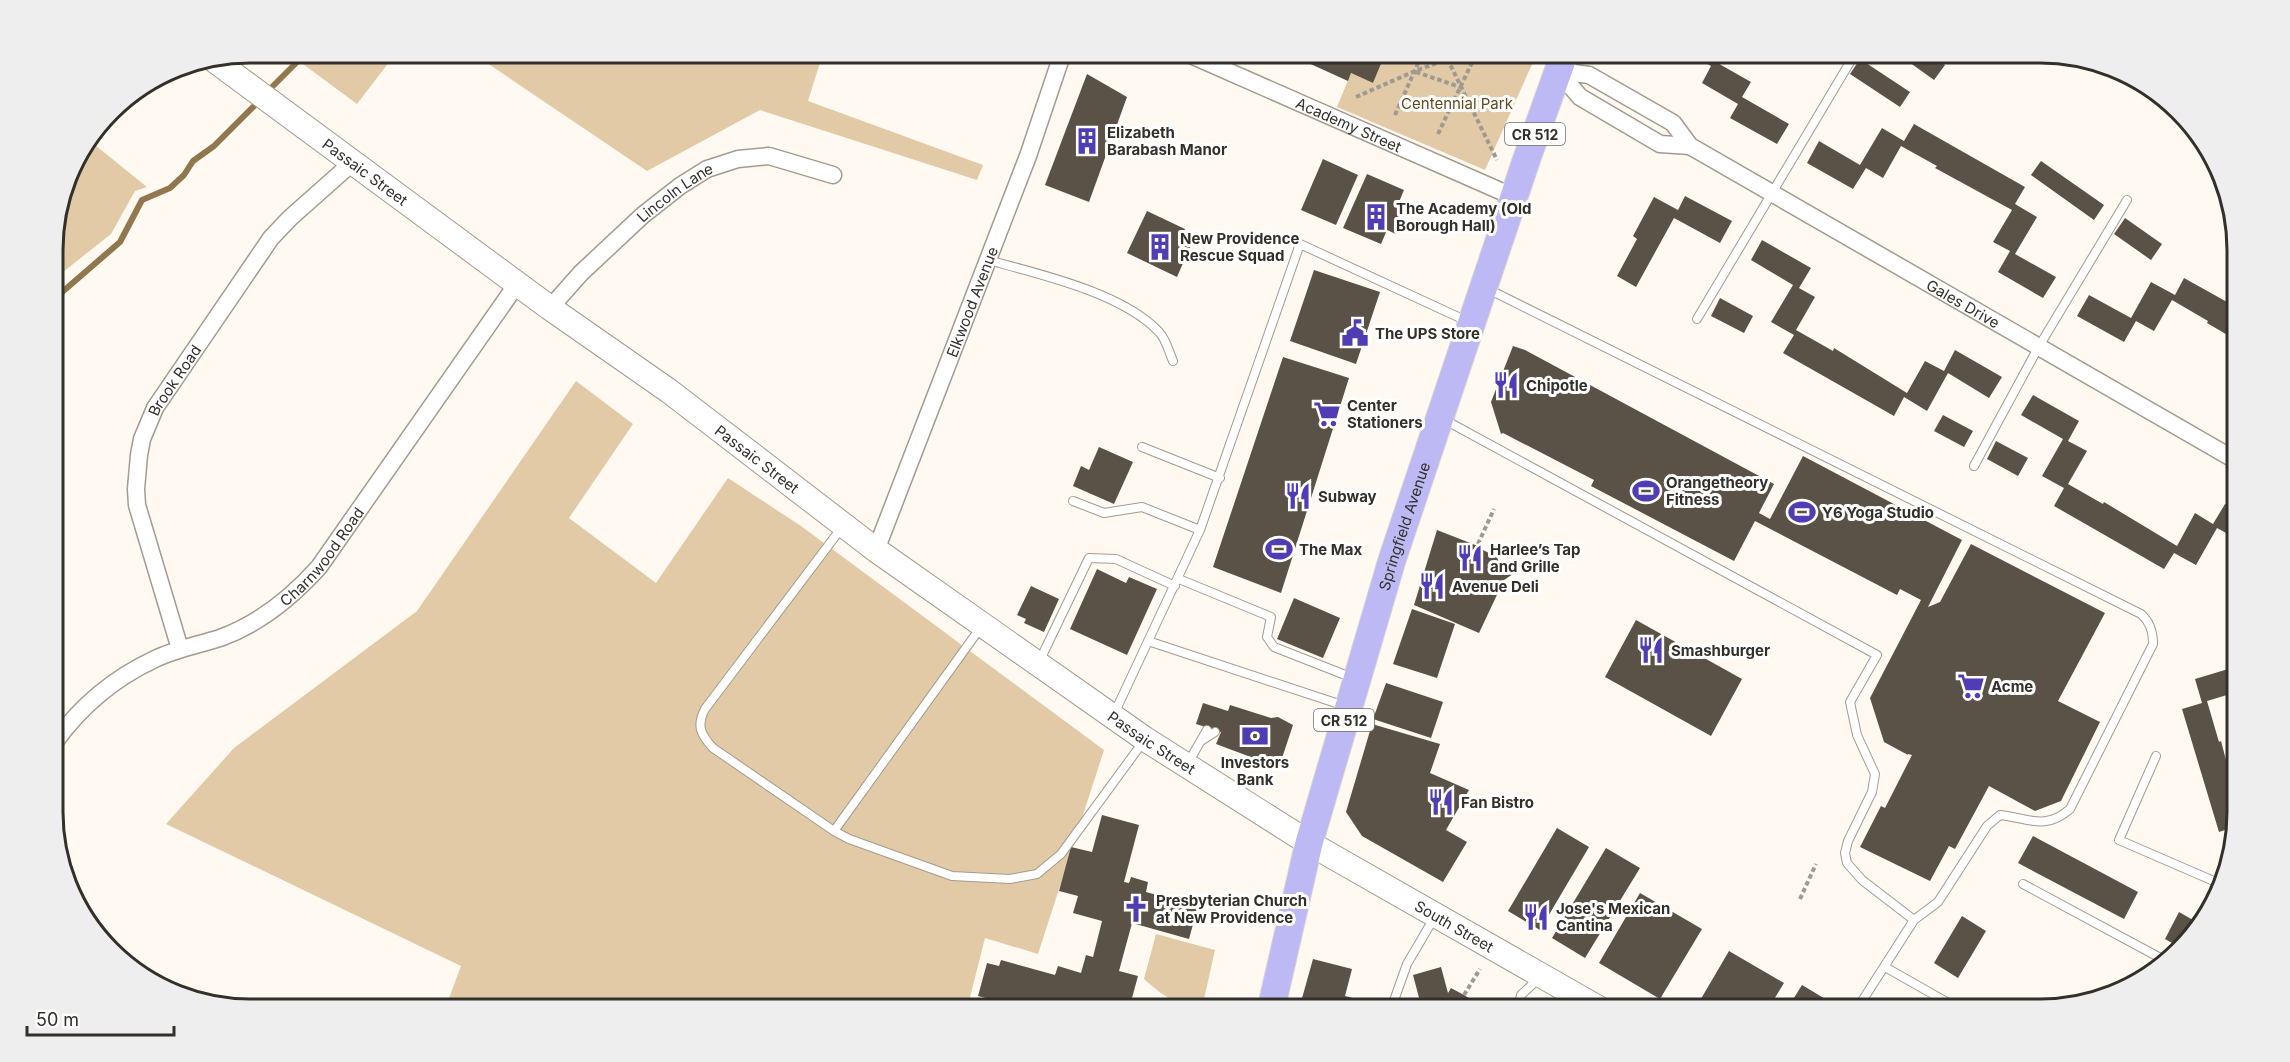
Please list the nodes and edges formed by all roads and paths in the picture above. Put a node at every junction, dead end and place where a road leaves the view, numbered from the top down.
1 (1059, 63) edge
2 (1209, 63) edge
3 (1419, 63) edge
4 (1439, 63) edge
5 (1449, 63) edge
6 (1472, 63) edge
7 (1562, 63) edge
8 (1563, 63) edge
9 (1564, 63) edge
10 (1849, 63) edge
11 (222, 66) edge
12 (1415, 71) junction
13 (1461, 87) junction
14 (1356, 97) dead end
15 (1395, 115) dead end
16 (1438, 134) dead end
17 (1690, 146) junction
18 (1497, 160) dead end
19 (352, 163) junction
20 (833, 175) dead end
21 (1770, 194) junction
22 (1514, 197) junction
23 (2127, 200) dead end
24 (988, 260) junction
25 (518, 284) junction
26 (1484, 288) junction
27 (550, 308) junction
28 (1697, 319) dead end
29 (1472, 323) junction
30 (2038, 348) junction
31 (1173, 361) dead end
32 (1441, 418) junction
33 (1142, 447) dead end
34 (2227, 456) edge
35 (1974, 466) dead end
36 (1220, 478) junction
37 (1073, 501) dead end
38 (1494, 509) dead end
39 (843, 526) junction
40 (1200, 530) junction
41 (1478, 543) dead end
42 (876, 550) junction
43 (1177, 583) junction
44 (983, 625) junction
45 (1149, 641) junction
46 (180, 649) junction
47 (1038, 664) junction
48 (1356, 679) junction
49 (1348, 707) junction
50 (1113, 716) junction
51 (63, 731) edge
52 (1145, 739) junction
53 (1200, 741) junction
54 (2156, 756) dead end
55 (1186, 766) junction
56 (834, 831) junction
57 (1309, 843) junction
58 (1816, 864) dead end
59 (2214, 881) edge
60 (2023, 884) dead end
61 (1800, 899) dead end
62 (1436, 915) junction
63 (1914, 920) junction
64 (2157, 957) edge
65 (1885, 968) junction
66 (1480, 969) dead end
67 (1541, 976) junction
68 (1464, 995) dead end
69 (1273, 999) edge
70 (1395, 999) edge
71 (1520, 999) edge
72 (1581, 999) edge
73 (1864, 999) edge
74 (1941, 999) edge

1 - 24 street, Elkwood Avenue
2 - 22 street, Academy Street
3 - 12 path
4 - 12 path
5 - 13 path
6 - 13 path
7 - 22 main road, Springfield Avenue / CR 512
8 - 17 street, Gales Drive
9 - 17 street, Gales Drive
10 - 21 lane
11 - 19 main road, Passaic Street
12 - 13 path
12 - 14 path
12 - 15 path
13 - 16 path
13 - 18 path
17 - 21 street, Gales Drive
19 - 25 main road, Passaic Street
19 - 46 street, Brook Road
20 - 27 street, Lincoln Lane
21 - 28 lane
21 - 30 street, Gales Drive
22 - 26 main road, Springfield Avenue / CR 512
23 - 30 lane
24 - 31 lane
24 - 42 street, Elkwood Avenue
25 - 27 main road, Passaic Street
25 - 46 street, Charnwood Road
26 - 29 main road, Springfield Avenue / CR 512
26 - 63 lane
27 - 39 main road, Passaic Street
29 - 32 main road, Springfield Avenue / CR 512
29 - 36 lane
30 - 34 street, Gales Drive
30 - 35 lane
32 - 48 main road, Springfield Avenue / CR 512
32 - 63 lane
33 - 36 lane
36 - 40 lane
37 - 40 lane
38 - 41 path
39 - 42 main road, Passaic Street
39 - 56 lane
40 - 43 lane
42 - 44 main road, Passaic Street
43 - 45 lane
43 - 47 lane
43 - 48 lane
44 - 47 main road, Passaic Street
44 - 56 lane
45 - 49 lane
45 - 50 lane
46 - 51 street, Charnwood Road
47 - 50 main road, Passaic Street
48 - 49 main road, Springfield Avenue / CR 512
49 - 57 main road, Springfield Avenue / CR 512
50 - 52 main road, Passaic Street
52 - 55 main road, Passaic Street
52 - 56 lane
53 - 53 lane
53 - 55 lane
54 - 59 lane
55 - 57 main road, Passaic Street
57 - 62 main road, South Street
57 - 69 main road, Springfield Avenue / CR 512
58 - 61 path
60 - 64 lane
62 - 67 main road, South Street
62 - 70 lane
63 - 65 lane
65 - 73 lane
65 - 74 lane
66 - 68 path
67 - 71 lane
67 - 72 main road, South Street

